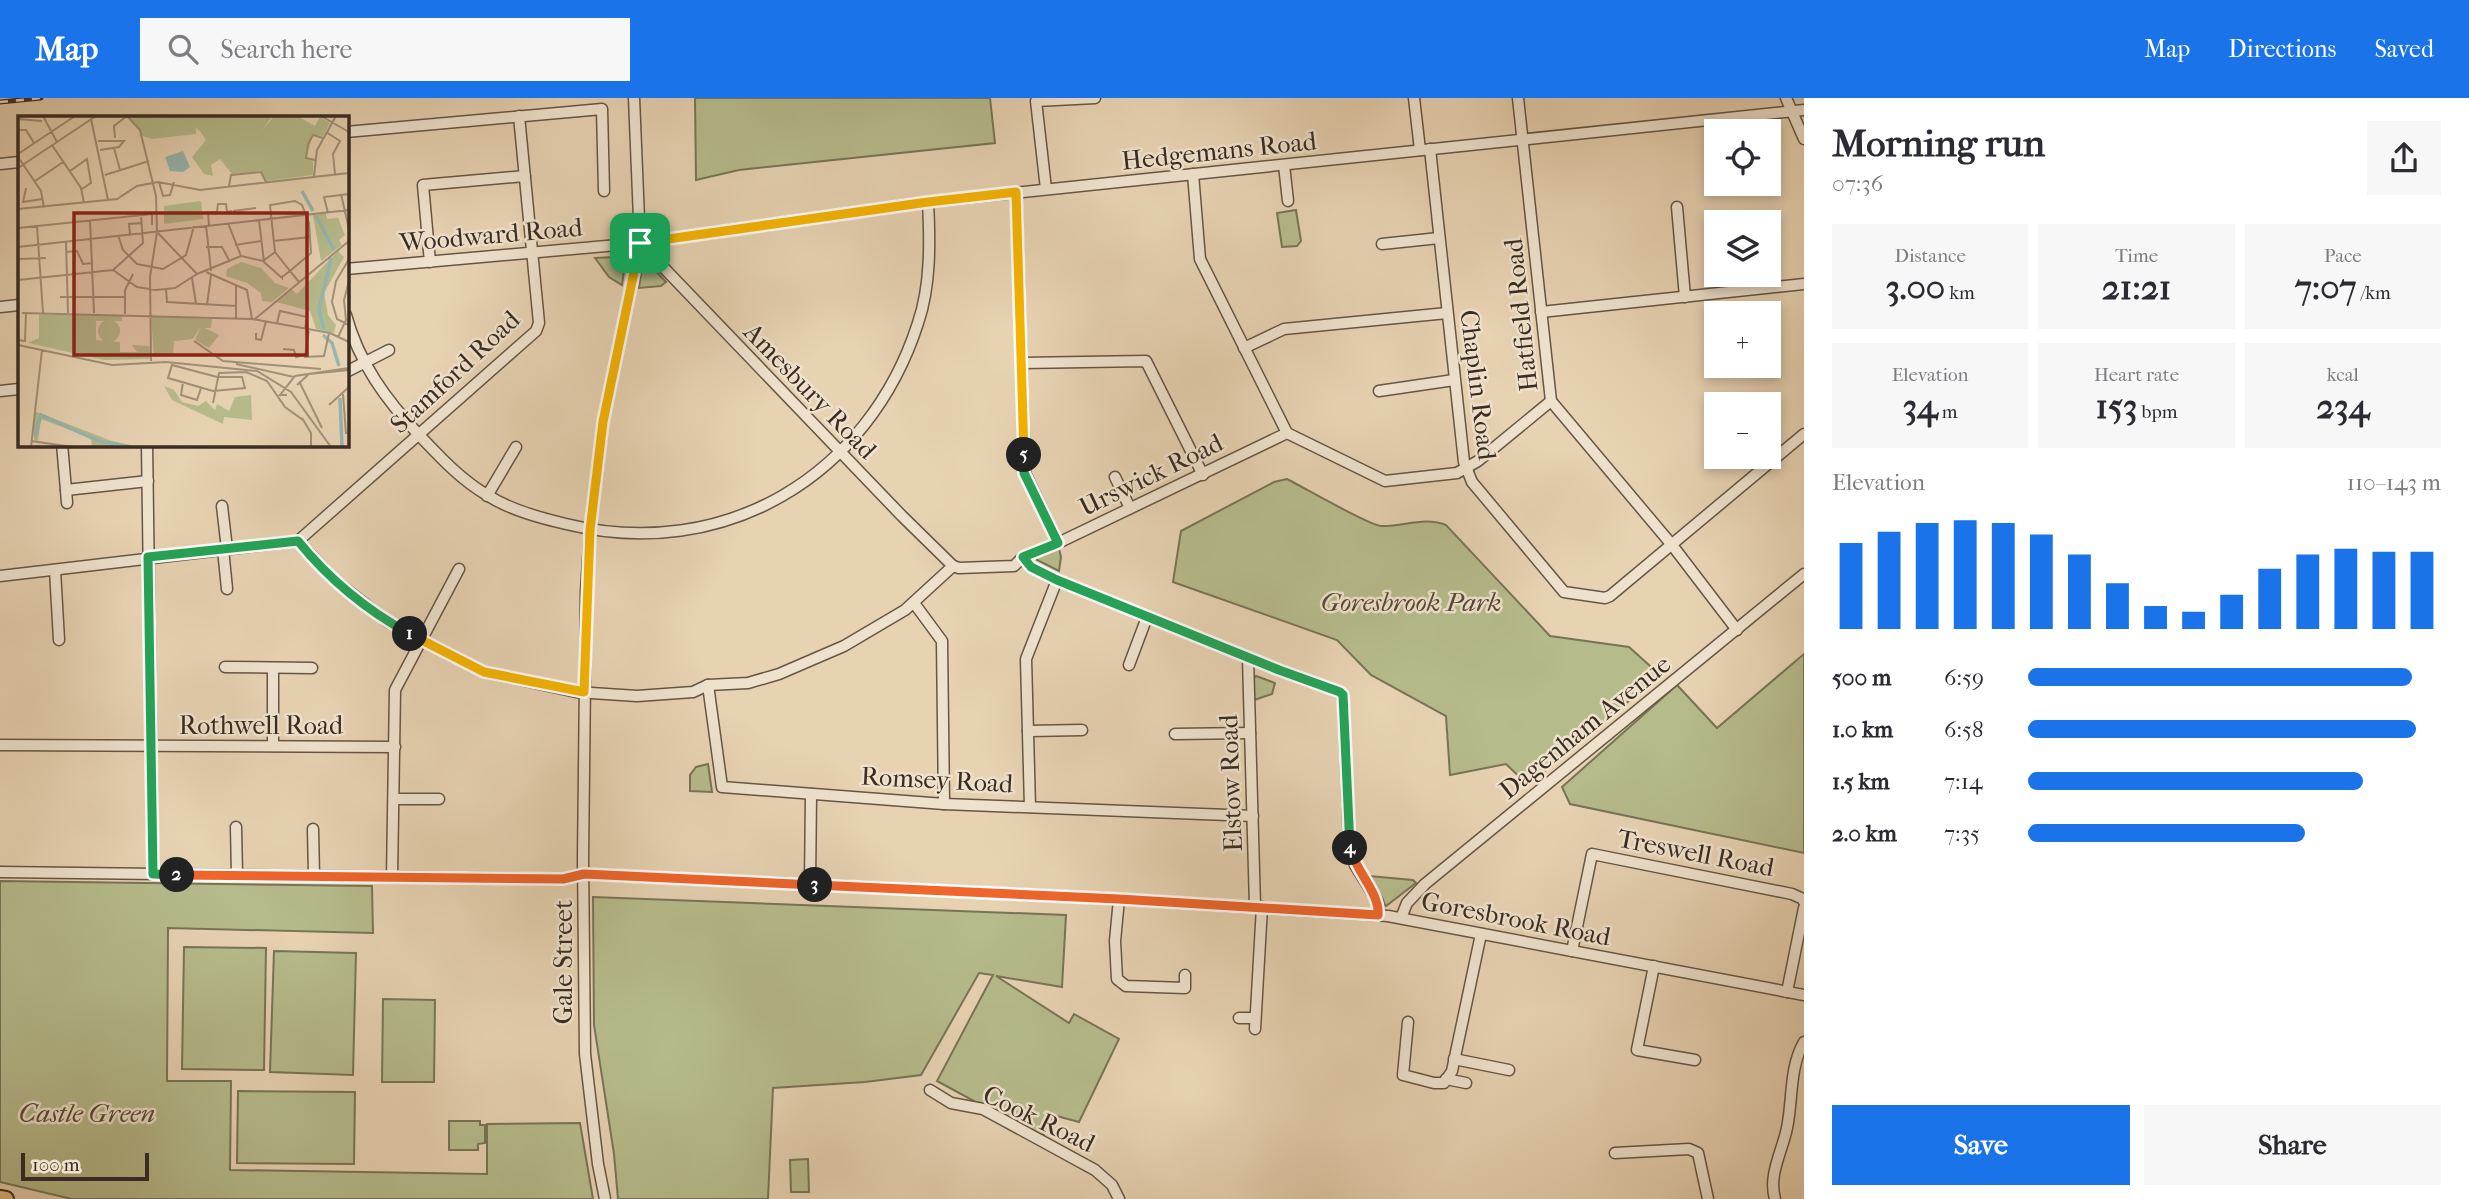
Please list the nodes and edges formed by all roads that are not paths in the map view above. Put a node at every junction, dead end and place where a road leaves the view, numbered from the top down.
1 (634, 98) edge
2 (1095, 98) edge
3 (1414, 98) edge
4 (1518, 98) edge
5 (1786, 98) edge
6 (1035, 99) edge
7 (1804, 110) edge
8 (1791, 111) junction
9 (519, 116) junction
10 (348, 132) edge
11 (1804, 139) edge
12 (1522, 140) junction
13 (1425, 150) junction
14 (18, 162) edge
15 (0, 164) edge
16 (1284, 165) junction
17 (1193, 174) junction
18 (524, 176) junction
19 (1046, 189) junction
20 (604, 191) dead end
21 (1016, 192) junction
22 (1288, 201) dead end
23 (928, 202) junction
24 (1676, 207) dead end
25 (1439, 238) junction
26 (640, 243) junction
27 (1382, 244) dead end
28 (531, 252) junction
29 (430, 262) junction
30 (348, 269) edge
31 (1804, 284) edge
32 (1685, 297) junction
33 (18, 304) edge
34 (0, 307) edge
35 (1541, 312) junction
36 (1447, 313) junction
37 (348, 320) edge
38 (1244, 348) junction
39 (389, 350) dead end
40 (364, 362) junction
41 (1022, 363) junction
42 (348, 371) edge
43 (1454, 380) junction
44 (18, 389) edge
45 (0, 391) edge
46 (1379, 391) dead end
47 (1551, 401) junction
48 (1287, 433) junction
49 (1804, 434) edge
50 (419, 435) junction
51 (62, 446) edge
52 (147, 446) edge
53 (516, 447) dead end
54 (841, 452) junction
55 (1466, 469) junction
56 (1202, 474) junction
57 (1115, 477) dead end
58 (148, 481) junction
59 (66, 490) junction
60 (487, 496) junction
61 (67, 503) dead end
62 (222, 506) dead end
63 (1130, 509) junction
64 (590, 530) junction
65 (298, 541) junction
66 (1058, 543) junction
67 (1672, 545) junction
68 (225, 549) junction
69 (148, 557) junction
70 (1023, 557) junction
71 (953, 566) junction
72 (459, 569) dead end
73 (55, 570) junction
74 (1804, 574) edge
75 (0, 576) edge
76 (1057, 580) junction
77 (227, 589) dead end
78 (914, 603) junction
79 (1147, 617) junction
80 (1737, 630) junction
81 (60, 640) dead end
82 (421, 640) junction
83 (1248, 658) junction
84 (1129, 665) dead end
85 (225, 667) dead end
86 (273, 668) junction
87 (312, 668) dead end
88 (708, 685) junction
89 (584, 692) junction
90 (1082, 730) dead end
91 (1028, 732) junction
92 (1250, 733) junction
93 (1175, 734) dead end
94 (0, 745) edge
95 (151, 745) junction
96 (273, 746) junction
97 (395, 747) junction
98 (811, 794) junction
99 (395, 799) junction
100 (439, 799) dead end
101 (944, 804) junction
102 (1030, 807) junction
103 (1253, 816) junction
104 (236, 827) dead end
105 (313, 829) dead end
106 (0, 872) edge
107 (153, 874) junction
108 (584, 874) junction
109 (237, 875) junction
110 (314, 876) junction
111 (392, 877) junction
112 (810, 884) junction
113 (1119, 899) junction
114 (1804, 902) edge
115 (1259, 907) junction
116 (1804, 908) edge
117 (1378, 915) junction
118 (1401, 918) junction
119 (1482, 934) junction
120 (1572, 951) junction
121 (1654, 967) junction
122 (1185, 975) dead end
123 (1787, 992) junction
124 (1804, 995) edge
125 (1239, 1018) dead end
126 (1408, 1022) dead end
127 (1804, 1042) edge
128 (1626, 1049) dead end
129 (1637, 1049) junction
130 (1454, 1059) junction
131 (1695, 1060) dead end
132 (1509, 1070) dead end
133 (1446, 1079) junction
134 (1466, 1083) dead end
135 (930, 1090) dead end
136 (1615, 1153) dead end
137 (0, 1198) edge
138 (6, 1199) edge
139 (605, 1199) edge
140 (1119, 1199) edge
141 (1708, 1199) edge
142 (1774, 1199) edge

1 - 26 street, Gale Street
2 - 6 street
3 - 13 street, Chaplin Road
4 - 12 street, Hatfield Road
5 - 8 street
6 - 19 street
7 - 8 street, Hedgemans Road
8 - 11 street
8 - 12 street, Hedgemans Road
9 - 10 street
9 - 18 street, Stamford Road
9 - 20 street
12 - 13 street, Hedgemans Road
12 - 35 street, Hatfield Road
13 - 16 street, Hedgemans Road
13 - 25 street, Chaplin Road
14 - 15 street
16 - 17 street, Hedgemans Road
16 - 22 street
17 - 19 street, Hedgemans Road
17 - 38 street
18 - 28 street, Stamford Road
18 - 29 street
19 - 21 street, Hedgemans Road
21 - 23 street, Hedgemans Road
21 - 41 street
23 - 26 street, Hedgemans Road
23 - 54 street
24 - 32 street
25 - 27 street
25 - 36 street, Chaplin Road
26 - 28 street, Woodward Road
26 - 54 street, Amesbury Road
26 - 64 street, Gale Street
28 - 29 street, Woodward Road
28 - 50 street, Stamford Road
29 - 30 street, Woodward Road
31 - 32 street
32 - 35 street
33 - 34 street
35 - 47 street, Hatfield Road
36 - 38 street
36 - 43 street, Chaplin Road
37 - 40 street
38 - 48 street
39 - 40 street
40 - 42 street
40 - 50 street
41 - 56 street
41 - 66 street
43 - 46 street
43 - 55 street, Chaplin Road
44 - 45 street
47 - 55 street
47 - 67 street, Hatfield Road
48 - 55 street
48 - 56 street, Urswick Road
49 - 67 street, Chaplin Road
50 - 60 street
50 - 65 street, Stamford Road
51 - 59 street
52 - 58 street
53 - 60 street
54 - 64 street
54 - 71 street, Amesbury Road
55 - 67 street, Chaplin Road
56 - 63 street, Urswick Road
57 - 63 street
58 - 59 street
58 - 69 street
59 - 61 street
60 - 64 street
62 - 68 street
63 - 66 street, Urswick Road
64 - 89 street, Gale Street
65 - 68 street
65 - 82 street
66 - 70 street, Urswick Road
67 - 80 street, Hatfield Road
68 - 69 street
68 - 77 street
69 - 73 street
69 - 95 street
70 - 71 street, Urswick Road
70 - 76 street
71 - 78 street
72 - 82 street
73 - 75 street
73 - 81 street
74 - 80 street, Dagenham Avenue
76 - 79 street
76 - 91 street
78 - 88 street
78 - 101 street
79 - 83 street
79 - 84 street
80 - 118 street, Dagenham Avenue
82 - 89 street
82 - 97 street
83 - 92 street, Elstow Road
83 - 117 street
85 - 86 street
86 - 87 street
86 - 96 street
88 - 89 street
88 - 98 street, Romsey Road
89 - 108 street, Gale Street
90 - 91 street
91 - 102 street
92 - 93 street
92 - 103 street, Elstow Road
94 - 95 street, Rothwell Road
95 - 96 street, Rothwell Road
95 - 107 street
96 - 97 street, Rothwell Road
97 - 99 street
98 - 101 street, Romsey Road
98 - 112 street
99 - 100 street
99 - 111 street
101 - 102 street, Romsey Road
102 - 103 street, Romsey Road
103 - 115 street, Elstow Road
104 - 109 street
105 - 110 street
106 - 107 street, Goresbrook Road
107 - 109 street, Goresbrook Road
108 - 111 street, Goresbrook Road
108 - 112 street, Goresbrook Road
108 - 139 street, Gale Street
109 - 110 street, Goresbrook Road
110 - 111 street, Goresbrook Road
112 - 113 street, Goresbrook Road
113 - 115 street, Goresbrook Road
113 - 122 street
114 - 120 street, Treswell Road
115 - 117 street, Goresbrook Road
115 - 125 street, Elstow Road
116 - 123 street
117 - 118 street, Goresbrook Road
118 - 119 street, Goresbrook Road
119 - 120 street, Goresbrook Road
119 - 130 street
120 - 121 street, Goresbrook Road
121 - 123 street, Goresbrook Road
121 - 129 street
123 - 124 street, Goresbrook Road
126 - 133 street
127 - 142 street
128 - 129 street
129 - 131 street
130 - 132 street
130 - 133 street
133 - 134 street
135 - 140 street, Cook Road
136 - 141 street
137 - 138 highway

